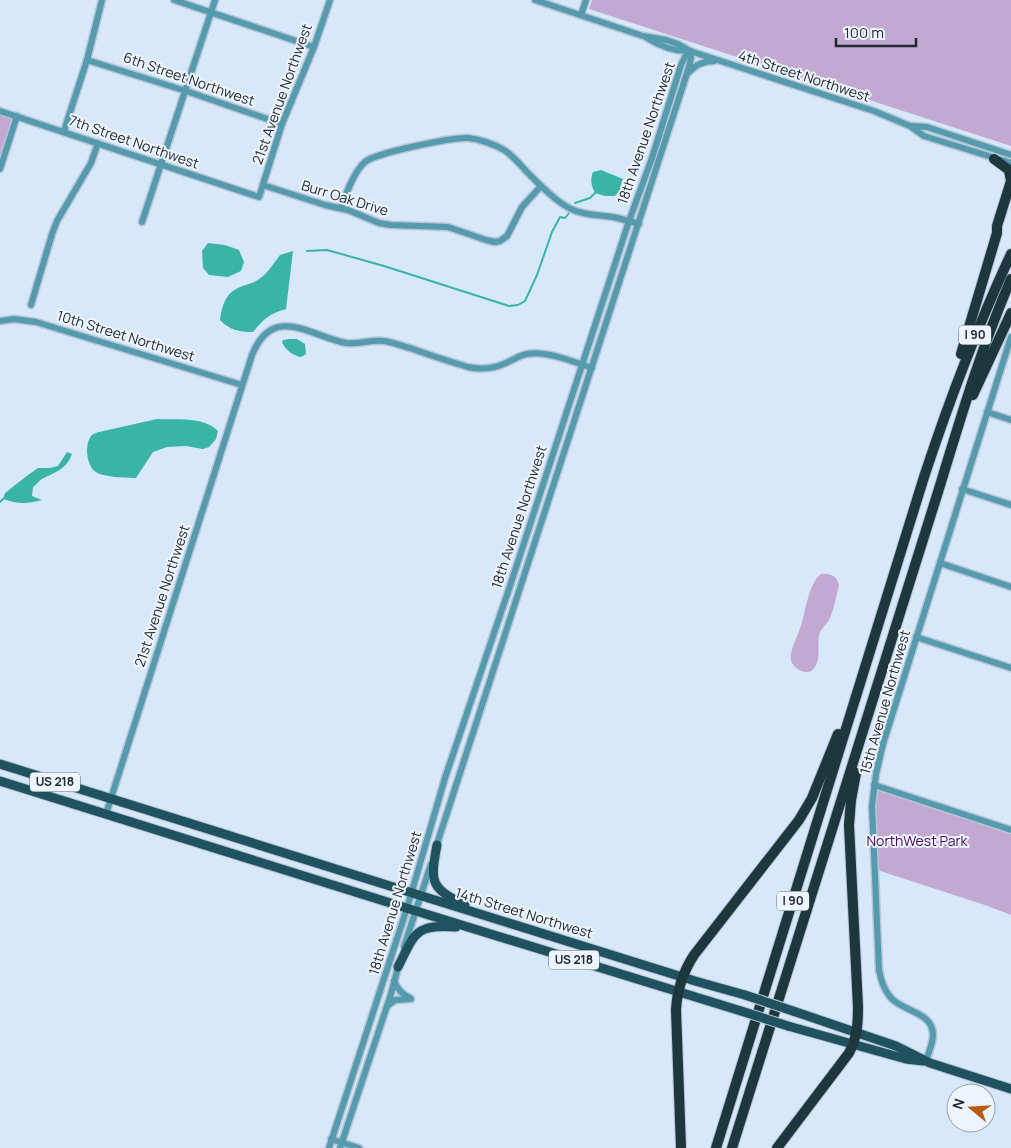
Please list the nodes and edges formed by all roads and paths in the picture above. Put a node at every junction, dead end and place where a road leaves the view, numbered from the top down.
1 (102, 0) edge
2 (174, 0) edge
3 (215, 0) edge
4 (330, 0) edge
5 (535, 0) edge
6 (586, 0) edge
7 (211, 12) junction
8 (581, 15) junction
9 (643, 36) junction
10 (314, 46) junction
11 (676, 50) junction
12 (690, 51) junction
13 (88, 60) junction
14 (719, 61) junction
15 (681, 65) junction
16 (687, 74) junction
17 (186, 90) junction
18 (0, 111) edge
19 (17, 116) junction
20 (282, 124) junction
21 (910, 126) junction
22 (64, 131) junction
23 (98, 143) junction
24 (1011, 155) edge
25 (652, 158) junction
26 (994, 159) junction
27 (659, 160) junction
28 (1011, 163) edge
29 (161, 164) junction
30 (0, 169) edge
31 (263, 185) junction
32 (540, 186) junction
33 (259, 197) joint
34 (1011, 205) edge
35 (341, 208) junction
36 (629, 221) junction
37 (142, 222) dead end
38 (639, 224) junction
39 (997, 233) junction
40 (1011, 254) edge
41 (1011, 279) edge
42 (30, 305) dead end
43 (1011, 313) edge
44 (0, 321) edge
45 (1011, 337) edge
46 (581, 365) junction
47 (592, 368) junction
48 (242, 385) junction
49 (987, 412) junction
50 (943, 418) junction
51 (1011, 420) edge
52 (955, 438) junction
53 (962, 489) junction
54 (1011, 505) edge
55 (940, 563) junction
56 (1011, 587) edge
57 (916, 637) junction
58 (869, 654) junction
59 (886, 658) junction
60 (1011, 668) edge
61 (0, 764) edge
62 (0, 781) edge
63 (874, 784) junction
64 (110, 799) junction
65 (106, 814) junction
66 (1011, 830) edge
67 (437, 845) junction
68 (412, 893) junction
69 (422, 896) junction
70 (407, 908) junction
71 (416, 911) junction
72 (504, 922) junction
73 (499, 937) junction
74 (398, 967) junction
75 (682, 977) junction
76 (384, 981) junction
77 (394, 981) junction
78 (678, 992) junction
79 (392, 999) junction
80 (857, 1032) junction
81 (854, 1045) junction
82 (926, 1062) junction
83 (1011, 1089) edge
84 (331, 1139) junction
85 (341, 1145) edge
86 (329, 1148) edge
87 (359, 1148) edge
88 (681, 1148) edge
89 (716, 1148) edge
90 (732, 1148) edge
91 (777, 1148) edge

1 - 13 street
2 - 7 street
3 - 7 street
4 - 10 street, 21st Avenue Northwest
5 - 8 street, 4th Street Northwest
6 - 8 street
7 - 10 street
7 - 17 street
8 - 9 street, 4th Street Northwest
9 - 11 street, 4th Street Northwest
9 - 12 street, 4th Street Northwest
10 - 20 street, 21st Avenue Northwest
11 - 12 street, 4th Street Northwest
11 - 15 street
12 - 14 street, 4th Street Northwest
12 - 15 street, 18th Avenue Northwest
12 - 16 street, 18th Avenue Northwest
13 - 17 street, 6th Street Northwest
13 - 22 street
14 - 16 street
14 - 21 street, 4th Street Northwest
15 - 25 street, 18th Avenue Northwest
16 - 27 street, 18th Avenue Northwest
17 - 20 street, 6th Street Northwest
17 - 29 street
18 - 19 street, 7th Street Northwest
19 - 22 street, 7th Street Northwest
19 - 30 street
20 - 31 street, 21st Avenue Northwest
21 - 24 street, 4th Street Northwest
21 - 26 street, 4th Street Northwest
22 - 23 street, 7th Street Northwest
23 - 29 street, 7th Street Northwest
23 - 42 street
25 - 27 street
25 - 36 street, 18th Avenue Northwest
26 - 28 street, 4th Street Northwest
26 - 39 highway
27 - 38 street, 18th Avenue Northwest
29 - 33 street, 7th Street Northwest
29 - 37 street
31 - 33 street, 21st Avenue Northwest
31 - 35 street, Burr Oak Drive
32 - 35 street, Burr Oak Drive
32 - 35 street
32 - 36 street
34 - 39 highway
36 - 38 street
36 - 46 street, 18th Avenue Northwest
38 - 47 street, 18th Avenue Northwest
39 - 50 highway
40 - 50 highway, I 90
41 - 52 highway, I 90
43 - 52 highway
44 - 48 street, 10th Street Northwest
45 - 49 street, 15th Avenue Northwest
46 - 47 street, 21st Avenue Northwest
46 - 48 street, 21st Avenue Northwest
46 - 68 street, 18th Avenue Northwest
47 - 67 street, 18th Avenue Northwest
48 - 64 street, 21st Avenue Northwest
49 - 51 street
49 - 53 street, 15th Avenue Northwest
50 - 58 highway, I 90
52 - 59 highway, I 90
53 - 54 street
53 - 55 street, 15th Avenue Northwest
55 - 56 street
55 - 57 street, 15th Avenue Northwest
57 - 60 street
57 - 63 street, 15th Avenue Northwest
58 - 75 highway
58 - 89 highway, I 90
59 - 80 highway
59 - 90 highway, I 90
61 - 64 main road, US 218
62 - 65 main road, US 218
63 - 66 street
63 - 82 street, 15th Avenue Northwest
64 - 65 street, 21st Avenue Northwest
64 - 68 main road, 14th Street Northwest / US 218
65 - 70 main road, 14th Street Northwest / US 218
67 - 69 street, 18th Avenue Northwest
67 - 72 main road
68 - 69 main road, 14th Street Northwest / US 218
68 - 70 street, 18th Avenue Northwest
69 - 71 street, 18th Avenue Northwest
69 - 72 main road, 14th Street Northwest / US 218
70 - 71 main road, 14th Street Northwest / US 218
70 - 76 street, 18th Avenue Northwest
71 - 73 main road, 14th Street Northwest / US 218
71 - 74 street, 18th Avenue Northwest
72 - 75 main road, 14th Street Northwest / US 218
73 - 74 main road
73 - 78 main road, 14th Street Northwest / US 218
74 - 77 street, 18th Avenue Northwest
75 - 78 highway
75 - 80 main road, 14th Street Northwest, bridge
76 - 79 street
76 - 84 street, 18th Avenue Northwest
77 - 79 street, 18th Avenue Northwest
77 - 79 street
78 - 81 main road, 14th Street Northwest / US 218, bridge
78 - 88 highway
79 - 85 street, 18th Avenue Northwest
80 - 81 highway
80 - 82 main road, 14th Street Northwest
81 - 82 main road, 14th Street Northwest
81 - 91 highway
82 - 83 main road, 14th Street Northwest
84 - 85 street
84 - 86 street, 18th Avenue Northwest
85 - 87 street

